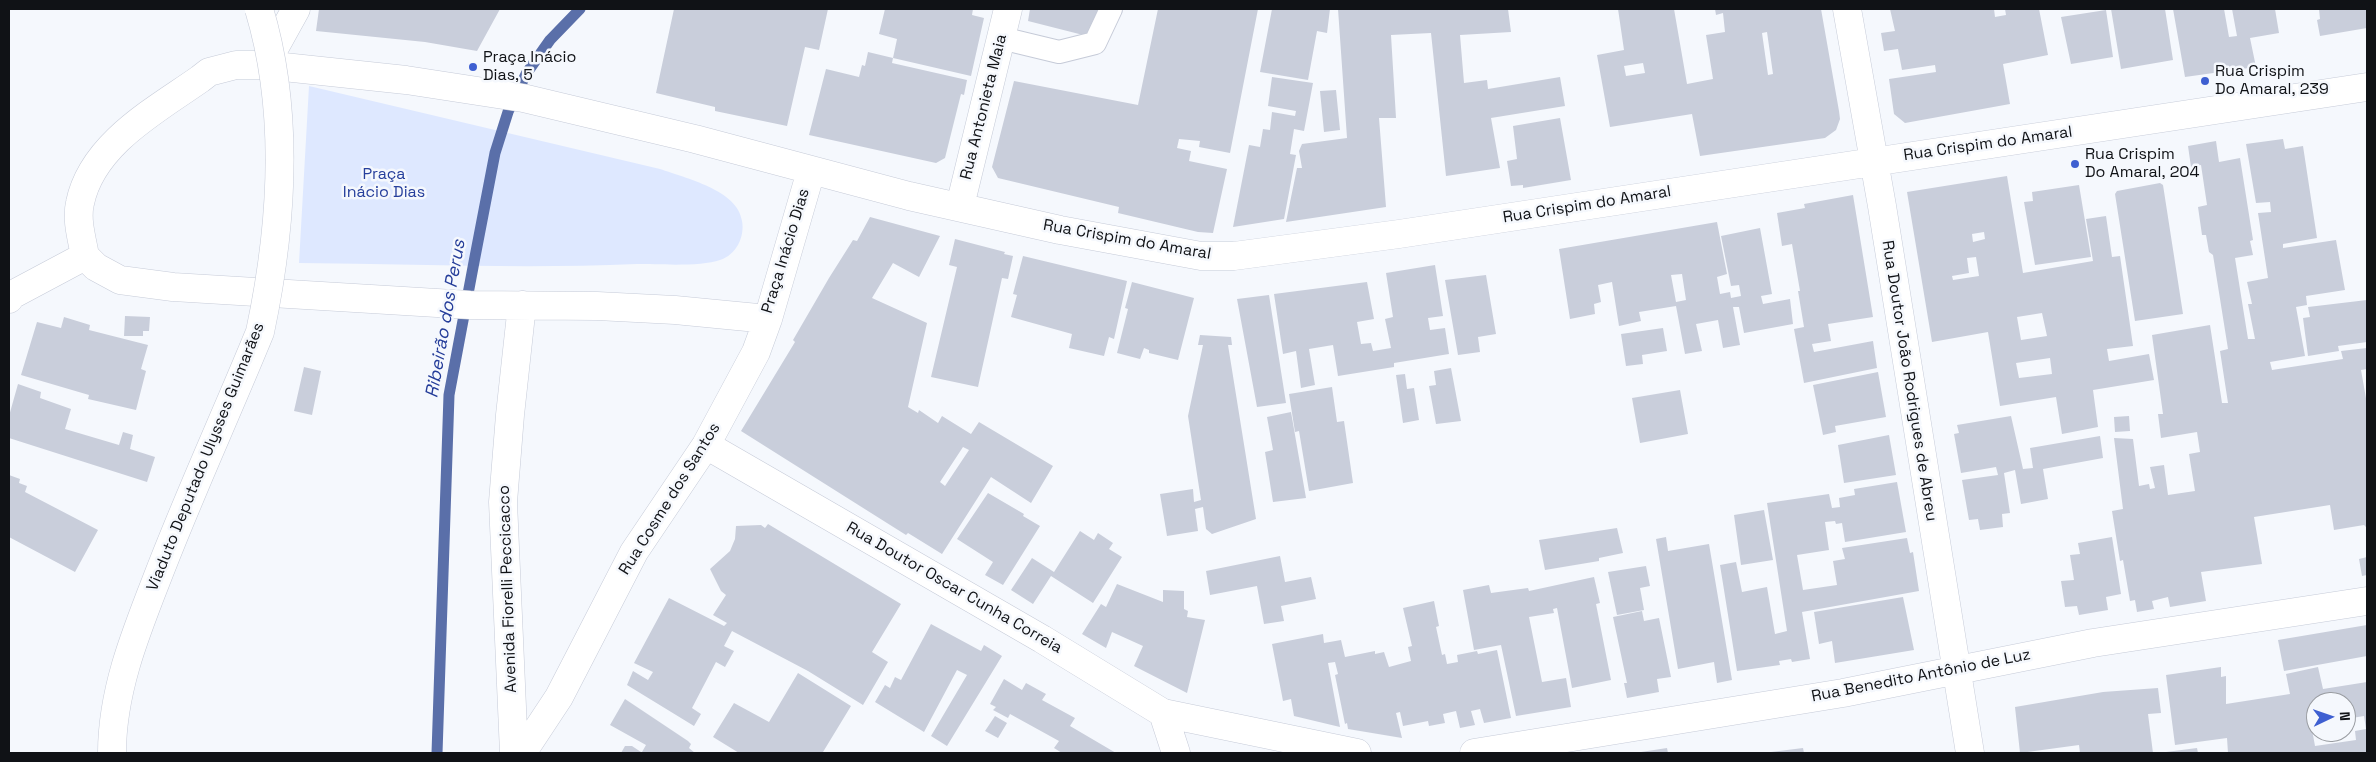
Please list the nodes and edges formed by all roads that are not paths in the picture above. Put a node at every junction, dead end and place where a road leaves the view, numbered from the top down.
1 (259, 9) edge
2 (296, 9) edge
3 (1008, 9) edge
4 (1111, 9) edge
5 (1847, 9) edge
6 (1001, 38) junction
7 (265, 65) junction
8 (2367, 87) edge
9 (1874, 160) junction
10 (811, 171) junction
11 (960, 206) junction
12 (85, 256) junction
13 (9, 297) edge
14 (515, 305) junction
15 (768, 319) junction
16 (706, 445) junction
17 (2367, 601) edge
18 (1958, 670) junction
19 (1163, 713) junction
20 (112, 753) edge
21 (514, 753) edge
22 (522, 753) edge
23 (1176, 753) edge
24 (1357, 753) edge
25 (1474, 753) edge
26 (1970, 753) edge

1 - 20 street, Viaduto Deputado Ulysses Guimarães, bridge
2 - 7 street
3 - 6 street, Rua Antonieta Maia
4 - 6 lane
5 - 9 street, Rua Doutor João Rodrigues de Abreu
6 - 11 street, Rua Antonieta Maia
7 - 10 street, Praça Inácio Dias
7 - 12 street, Praça Inácio Dias
8 - 9 street, Rua Crispim do Amaral
9 - 11 street, Rua Crispim do Amaral
9 - 18 street, Rua Doutor João Rodrigues de Abreu
10 - 11 street, Rua Crispim do Amaral
10 - 15 street, Praça Inácio Dias
12 - 13 street
12 - 14 street, Praça Inácio Dias
14 - 15 street, Praça Inácio Dias
14 - 21 street, Avenida Fiorelli Peccicacco
15 - 16 street, Rua Cosme dos Santos
16 - 19 street, Rua Doutor Oscar Cunha Correia
16 - 22 street, Rua Cosme dos Santos
17 - 18 street, Rua Benedito Antônio de Luz
18 - 25 street, Rua Benedito Antônio de Luz
18 - 26 street, Rua Doutor João Rodrigues de Abreu
19 - 23 street
19 - 24 street

